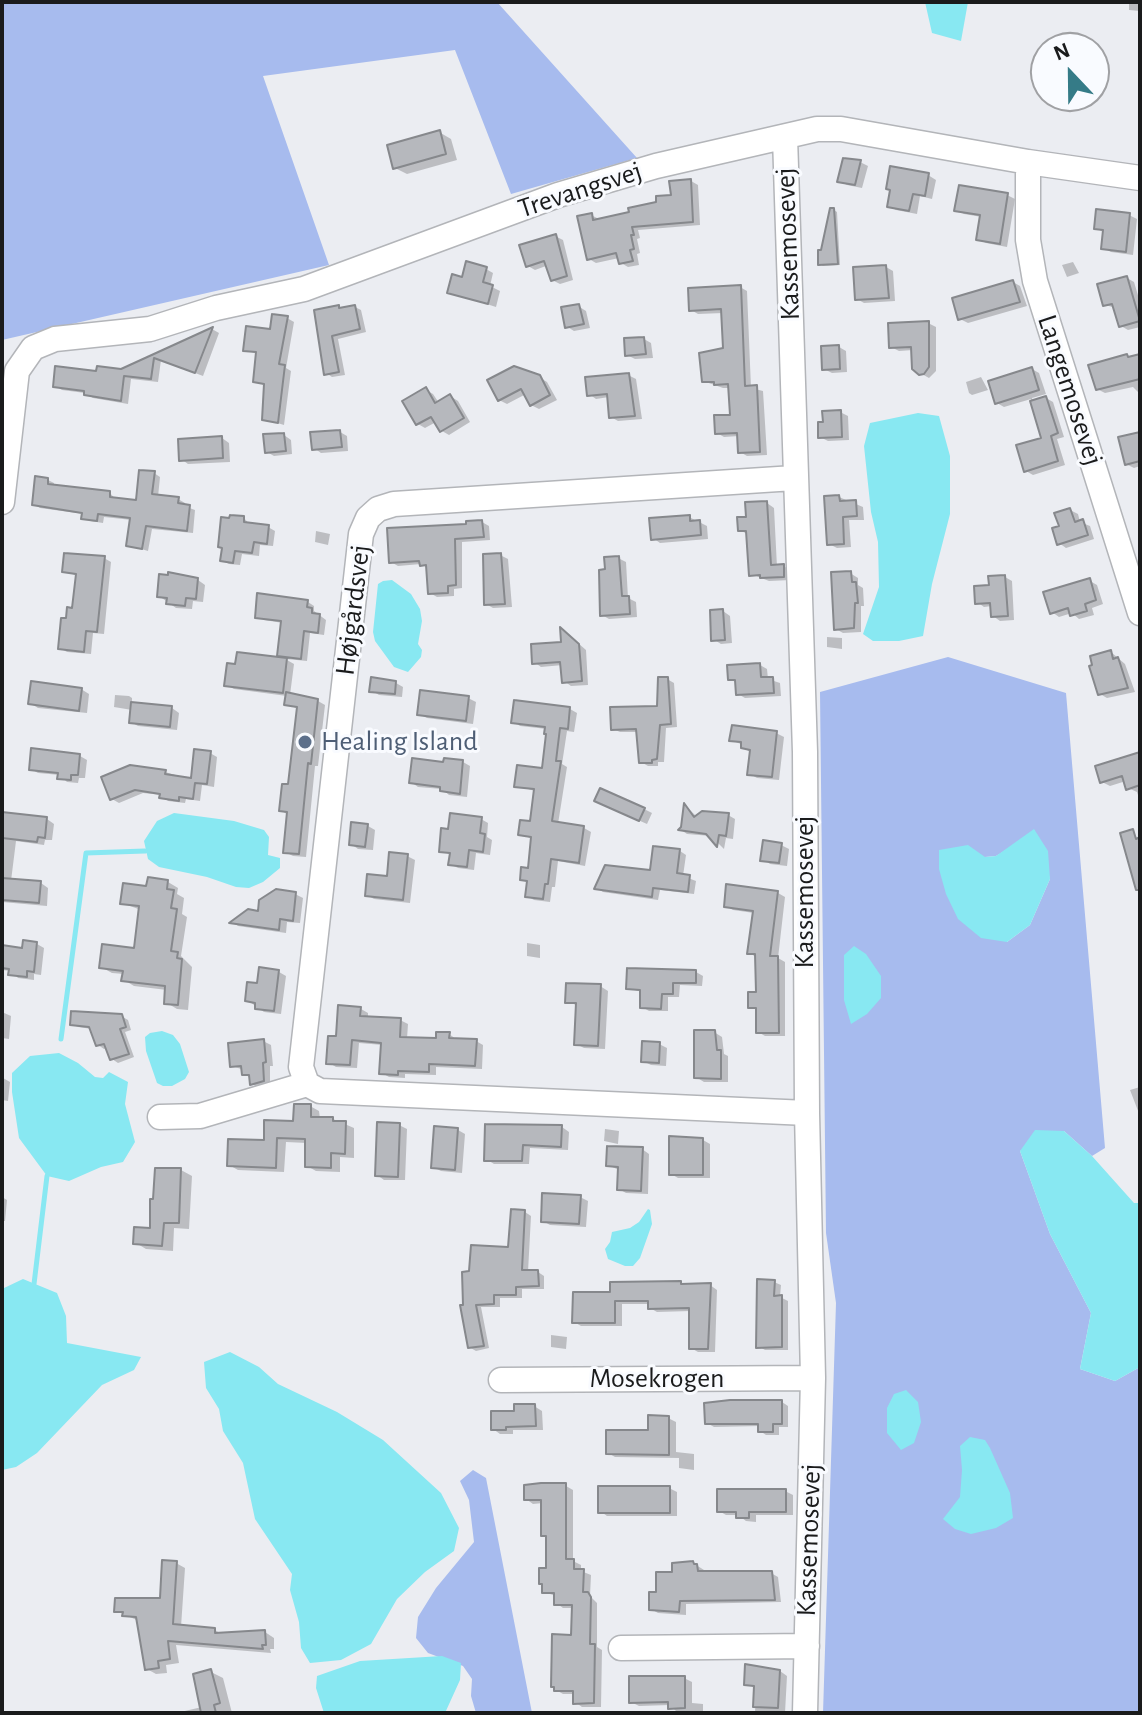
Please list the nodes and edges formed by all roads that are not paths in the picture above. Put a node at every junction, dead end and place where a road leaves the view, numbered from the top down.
1 (785, 137) junction
2 (1028, 162) junction
3 (1140, 178) edge
4 (794, 478) junction
5 (2, 502) edge
6 (1140, 613) edge
7 (307, 1084) junction
8 (807, 1113) junction
9 (160, 1117) dead end
10 (813, 1378) junction
11 (501, 1380) dead end
12 (807, 1646) junction
13 (621, 1648) dead end
14 (805, 1713) edge

1 - 2 street, Trevangsvej
1 - 4 street, Kassemosevej
1 - 5 street, Trevangsvej
2 - 3 street, Trevangsvej
2 - 6 street, Langemosevej
4 - 7 street, Højgårdsvej
4 - 8 street, Kassemosevej
7 - 8 street
7 - 9 street
8 - 10 street, Kassemosevej
10 - 11 street, Mosekrogen
10 - 12 street, Kassemosevej
12 - 13 street, Kassemosevej
12 - 14 street, Kassemosevej

